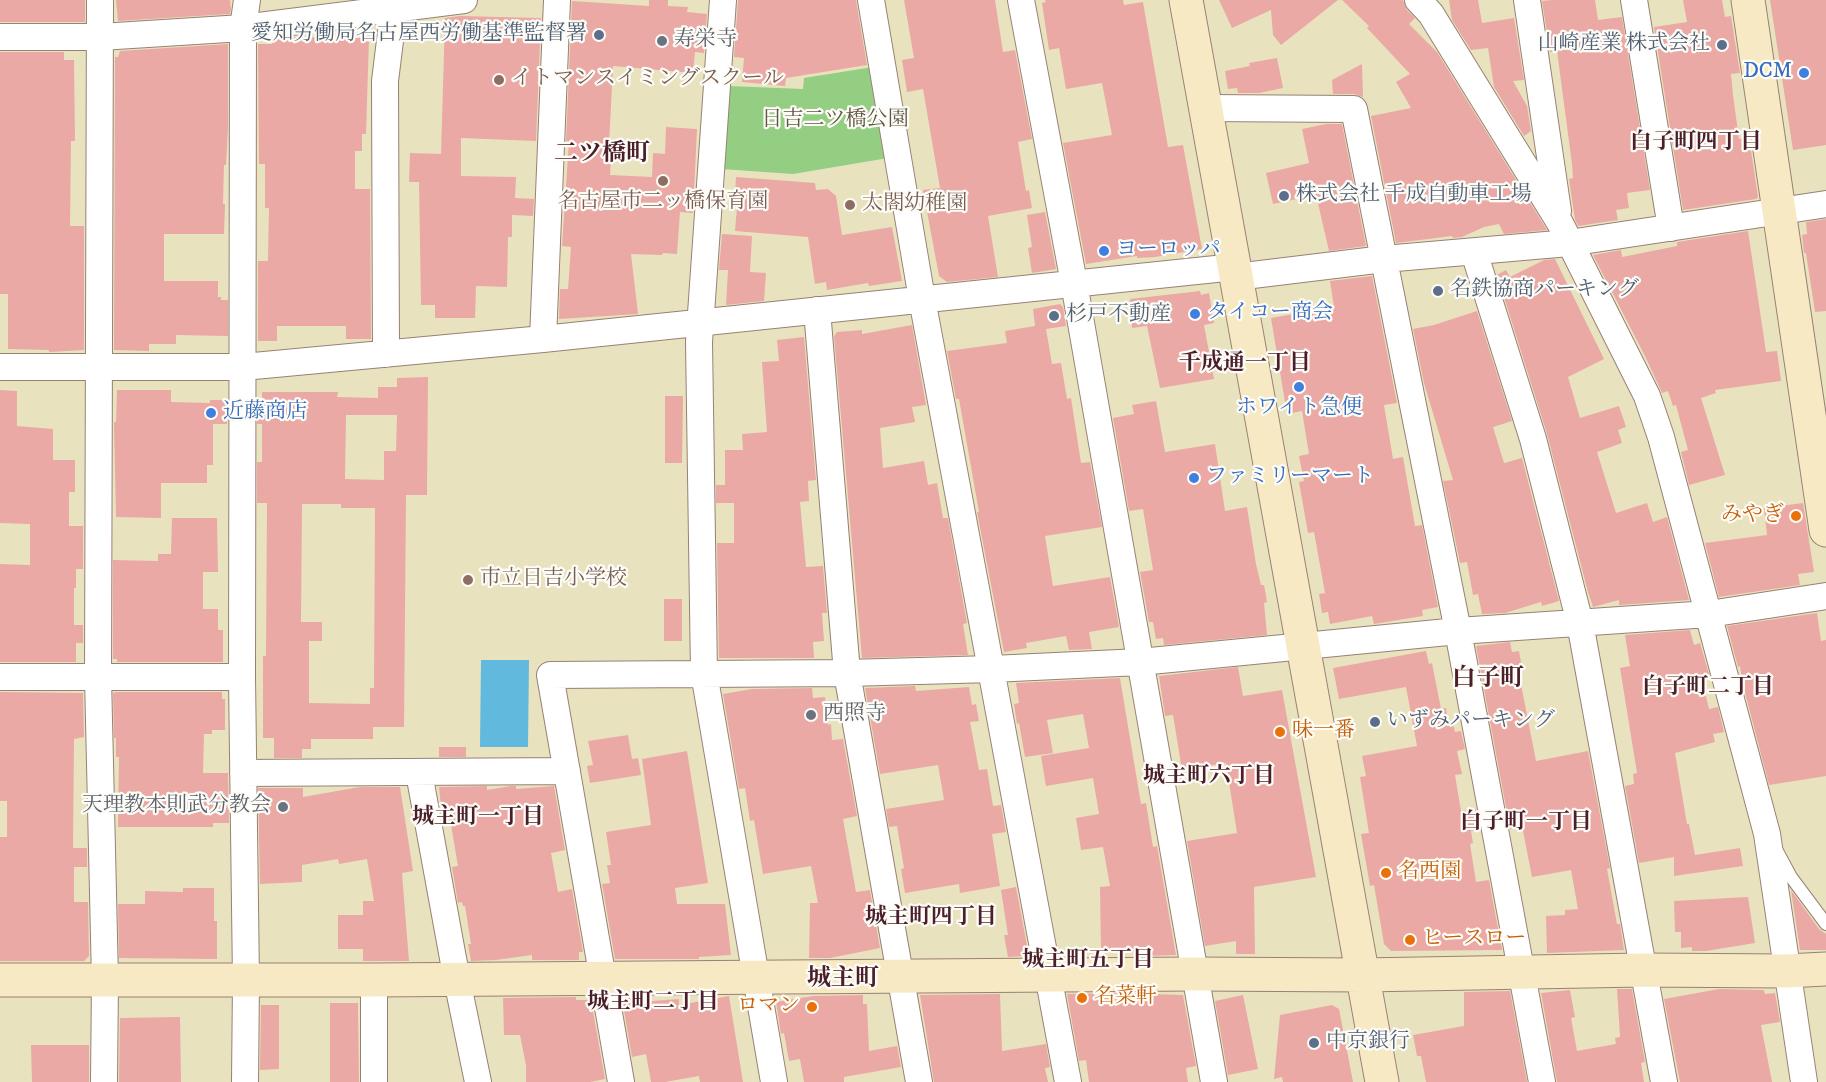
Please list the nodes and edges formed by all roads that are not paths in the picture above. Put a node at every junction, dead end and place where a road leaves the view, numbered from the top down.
1 (100, 0) edge
2 (247, 0) edge
3 (464, 0) edge
4 (557, 0) edge
5 (723, 0) edge
6 (872, 0) edge
7 (1021, 0) edge
8 (1186, 0) edge
9 (1418, 0) edge
10 (1527, 0) edge
11 (1634, 0) edge
12 (1748, 0) edge
13 (394, 5) edge
14 (243, 28) junction
15 (0, 37) edge
16 (100, 37) junction
17 (1205, 108) junction
18 (1826, 204) edge
19 (1780, 211) junction
20 (1671, 228) junction
21 (1565, 233) junction
22 (1474, 252) junction
23 (1384, 259) junction
24 (1235, 272) junction
25 (1074, 283) junction
26 (922, 299) junction
27 (817, 310) junction
28 (701, 321) junction
29 (543, 339) junction
30 (386, 354) junction
31 (0, 367) edge
32 (98, 367) junction
33 (243, 367) junction
34 (1818, 417) edge
35 (1826, 530) edge
36 (1826, 596) edge
37 (1709, 614) junction
38 (1580, 623) junction
39 (1458, 631) junction
40 (1304, 647) junction
41 (1140, 662) junction
42 (992, 669) junction
43 (704, 673) junction
44 (847, 673) junction
45 (0, 677) edge
46 (98, 677) junction
47 (242, 677) junction
48 (567, 771) junction
49 (243, 773) junction
50 (418, 773) junction
51 (1767, 834) junction
52 (1826, 924) edge
53 (1826, 969) edge
54 (1642, 970) junction
55 (1786, 971) junction
56 (1521, 972) junction
57 (1195, 974) junction
58 (1048, 975) junction
59 (1363, 975) junction
60 (900, 976) junction
61 (756, 977) junction
62 (604, 978) junction
63 (0, 980) edge
64 (105, 980) junction
65 (374, 980) junction
66 (457, 980) junction
67 (246, 981) junction
68 (104, 1082) edge
69 (245, 1082) edge
70 (374, 1082) edge
71 (478, 1082) edge
72 (621, 1082) edge
73 (774, 1082) edge
74 (919, 1082) edge
75 (1068, 1082) edge
76 (1214, 1082) edge
77 (1382, 1082) edge
78 (1542, 1082) edge
79 (1664, 1082) edge
80 (1804, 1082) edge

1 - 16 street
2 - 14 street
3 - 13 street
4 - 29 street
5 - 28 street
6 - 26 street
7 - 25 street
8 - 17 street
9 - 21 street
10 - 21 street
11 - 20 street
12 - 19 street
13 - 14 street
13 - 30 street
14 - 16 street
14 - 33 street
15 - 16 street
16 - 32 street
17 - 23 street
17 - 24 street
18 - 19 street
19 - 20 street
19 - 34 street
20 - 21 street
21 - 22 street
21 - 37 street
22 - 23 street
22 - 38 street
23 - 24 street
23 - 39 street
24 - 25 street
24 - 40 street
25 - 26 street
25 - 41 street
26 - 27 street
26 - 42 street
27 - 28 street
27 - 44 street
28 - 29 street
28 - 43 street
29 - 30 street
30 - 33 street
31 - 32 street
32 - 33 street
32 - 46 street
33 - 47 street
34 - 35 street
36 - 37 street
37 - 38 street
37 - 51 street
38 - 39 street
38 - 54 street
39 - 40 street
39 - 56 street
40 - 41 street
40 - 59 street
41 - 42 street
41 - 57 street
42 - 44 street
42 - 58 street
43 - 44 street
43 - 48 street
43 - 61 street
44 - 60 street
45 - 46 street
46 - 47 street
46 - 64 street
47 - 49 street
48 - 50 street
48 - 62 street
49 - 50 street
49 - 67 street
50 - 66 street
51 - 52 lane
51 - 55 street
53 - 55 street
54 - 55 street
54 - 56 street
54 - 79 street
55 - 80 street
56 - 59 street
56 - 78 street
57 - 58 street
57 - 59 street
57 - 76 street
58 - 60 street
58 - 75 street
59 - 77 street
60 - 61 street
60 - 74 street
61 - 62 street
61 - 73 street
62 - 66 street
62 - 72 street
63 - 64 street
64 - 67 street
64 - 68 street
65 - 66 street
65 - 67 street
65 - 70 street
66 - 71 street
67 - 69 street

